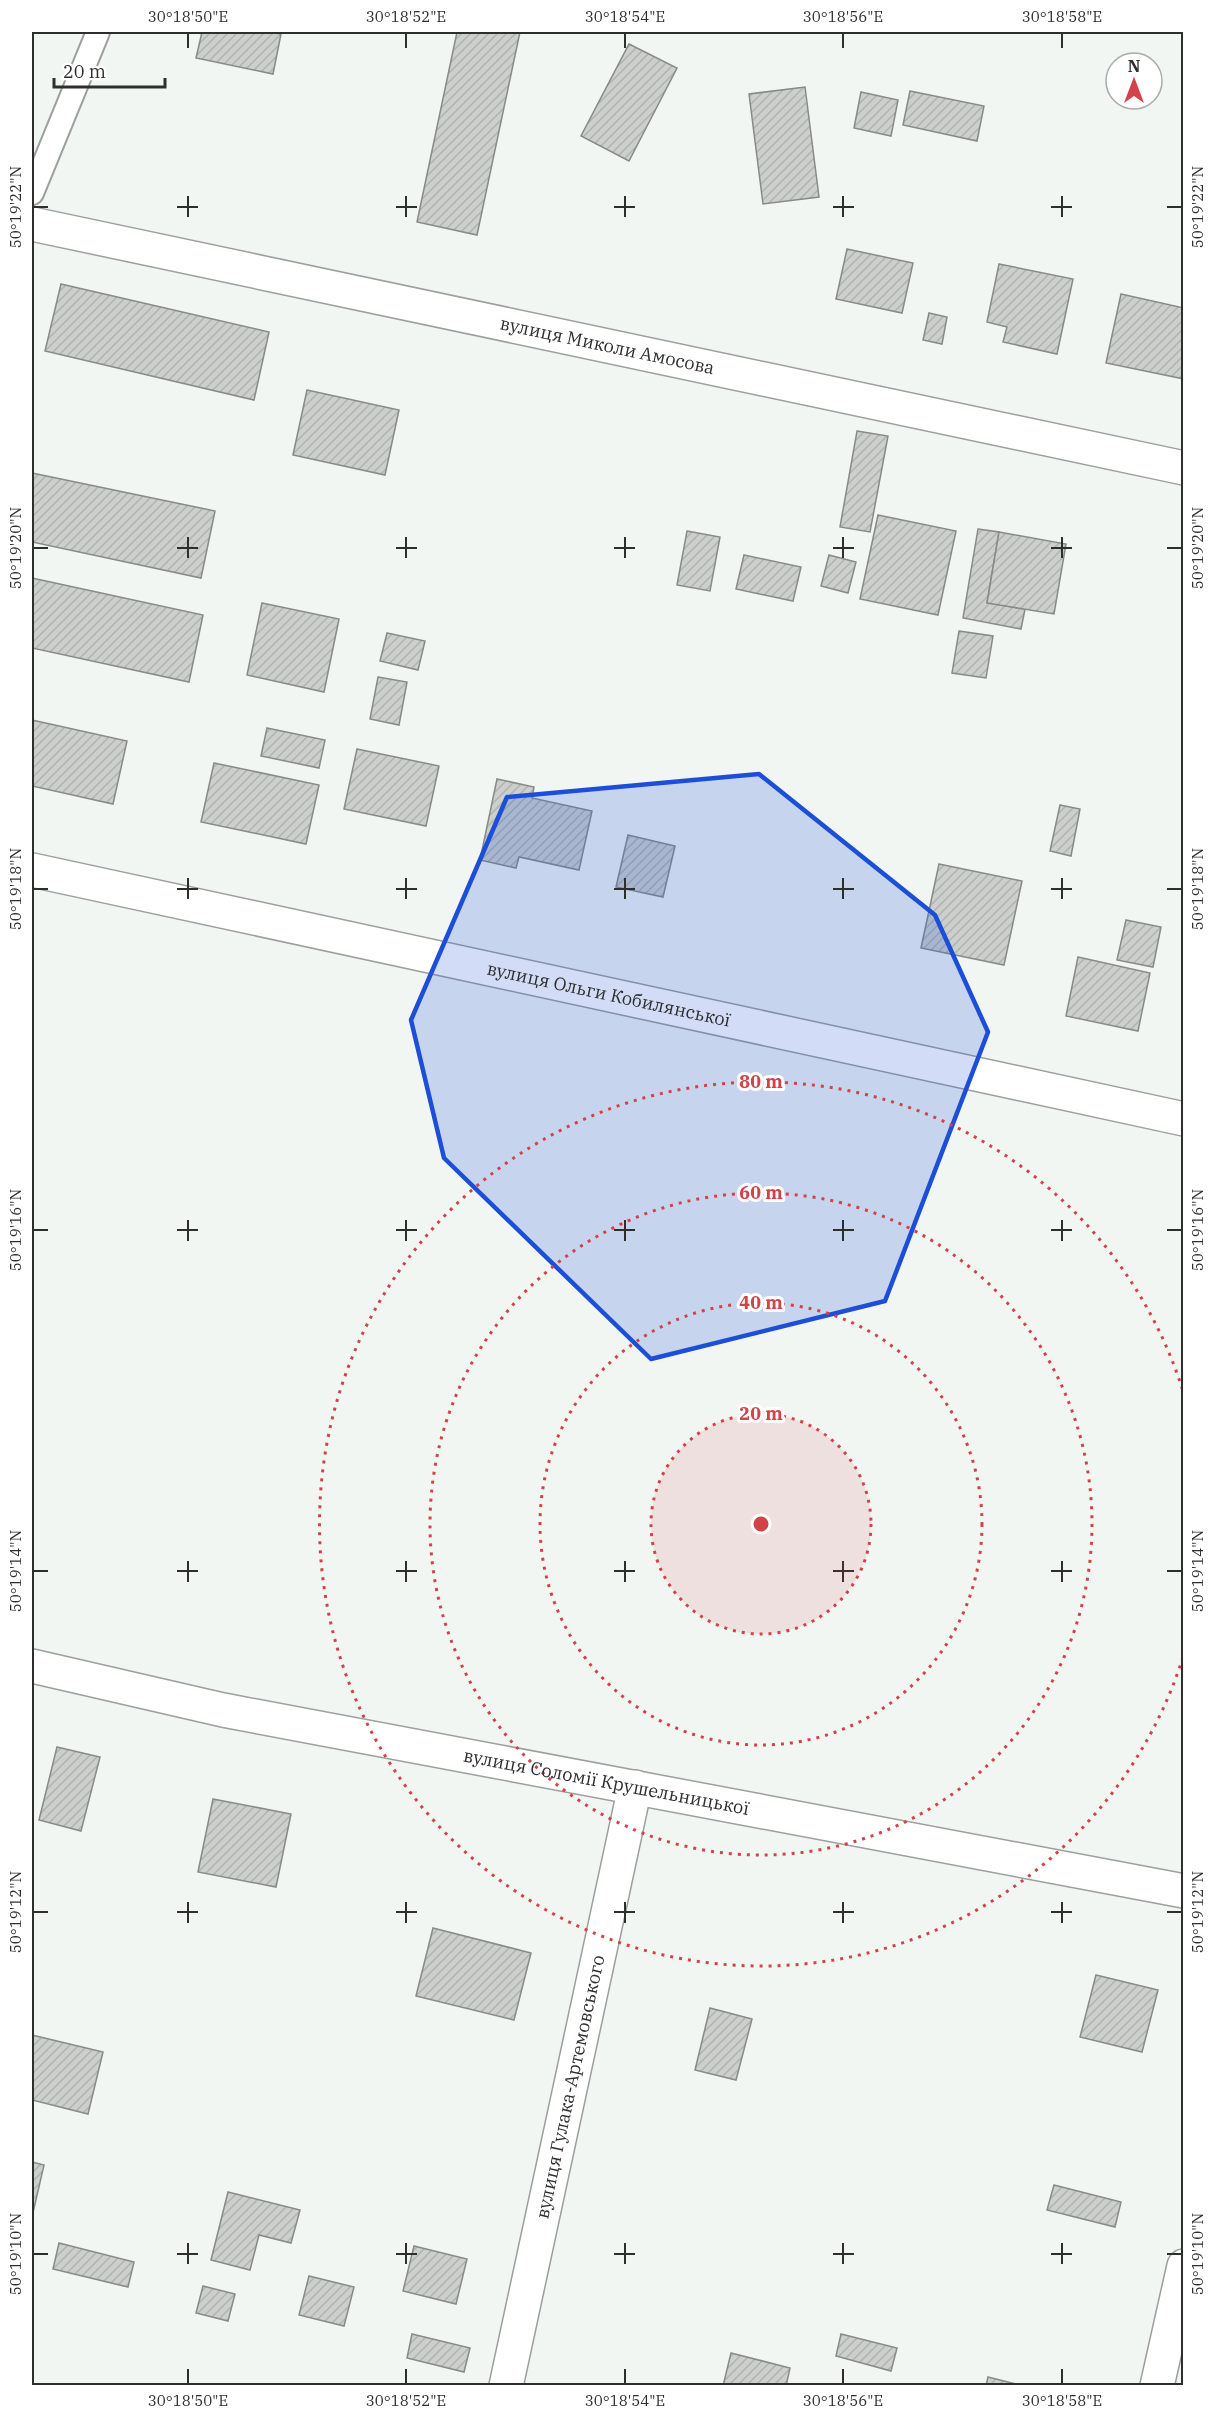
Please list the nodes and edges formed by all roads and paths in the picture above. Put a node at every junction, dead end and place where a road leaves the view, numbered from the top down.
1 (98, 32) edge
2 (32, 193) edge
3 (32, 224) edge
4 (1184, 468) edge
5 (32, 870) edge
6 (1184, 1119) edge
7 (32, 1666) edge
8 (635, 1787) junction
9 (1184, 1891) edge
10 (1184, 2266) edge
11 (506, 2385) edge
12 (1157, 2385) edge

1 - 2 lane
3 - 4 street, вулиця Миколи Амосова
5 - 6 street, вулиця Ольги Кобилянської
7 - 8 street, вулиця Соломії Крушельницької
8 - 9 street, вулиця Соломії Крушельницької
8 - 11 street, вулиця Гулака-Артемовського
10 - 12 street

